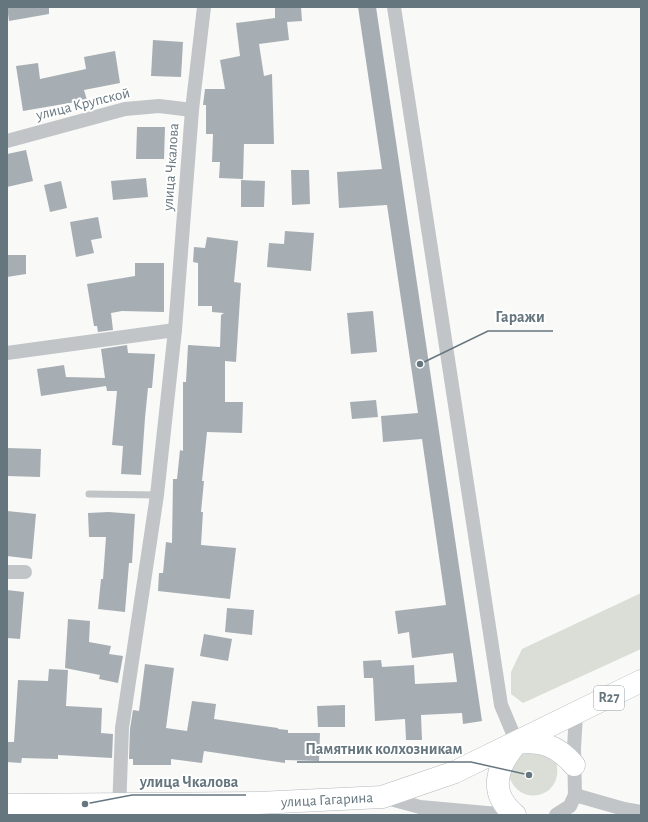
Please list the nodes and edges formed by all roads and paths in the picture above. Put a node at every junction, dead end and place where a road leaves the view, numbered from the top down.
1 (204, 7) edge
2 (394, 7) edge
3 (192, 110) junction
4 (7, 141) edge
5 (175, 330) junction
6 (7, 353) edge
7 (89, 494) dead end
8 (157, 495) junction
9 (7, 572) edge
10 (25, 572) dead end
11 (641, 681) edge
12 (576, 714) junction
13 (516, 743) junction
14 (574, 765) junction
15 (576, 795) junction
16 (382, 797) junction
17 (7, 805) edge
18 (119, 810) edge
19 (641, 812) edge
20 (510, 815) edge
21 (516, 815) edge
22 (556, 815) edge

1 - 3 street, улица Чкалова
2 - 13 street
3 - 4 street, улица Крупской
3 - 5 street, улица Чкалова
5 - 6 street
5 - 8 street, улица Чкалова
7 - 8 lane
8 - 18 street, улица Чкалова
9 - 10 street
11 - 12 main road, R27
12 - 13 main road, R27
12 - 14 street
13 - 14 main road
13 - 16 main road, улица Гагарина / R27
13 - 21 main road
14 - 15 street
15 - 19 street
15 - 22 street
16 - 18 main road, улица Гагарина / R27
16 - 20 street
17 - 18 main road, улица Гагарина / R27

